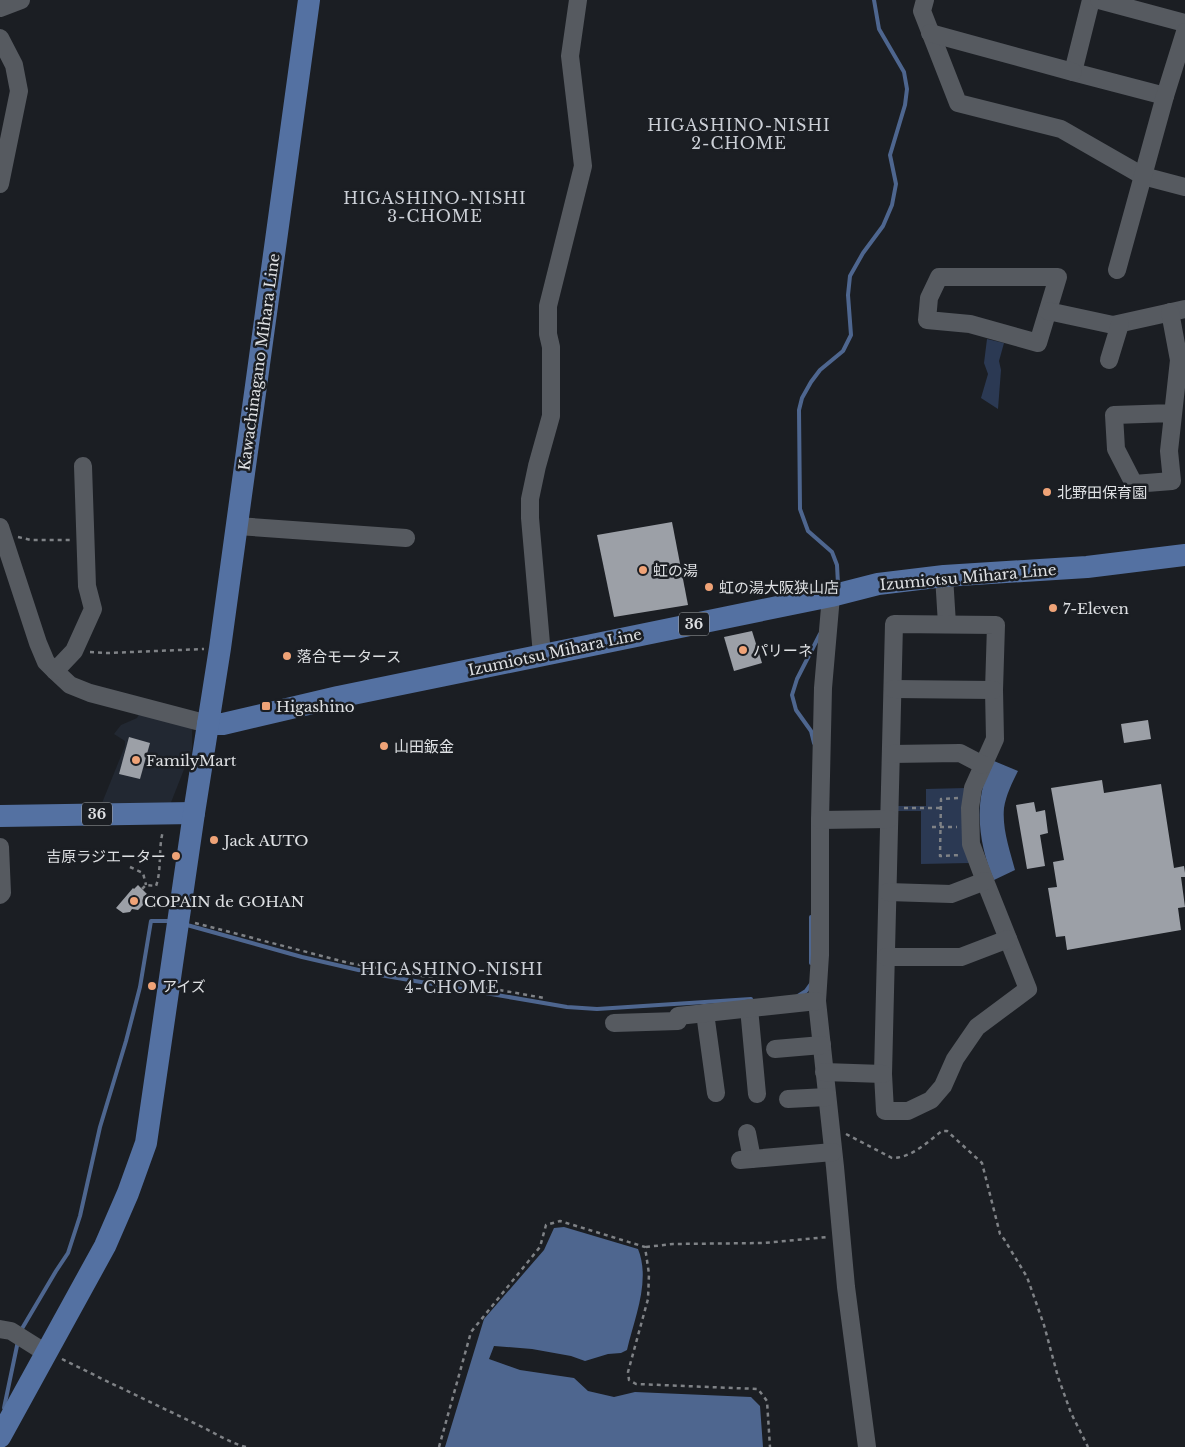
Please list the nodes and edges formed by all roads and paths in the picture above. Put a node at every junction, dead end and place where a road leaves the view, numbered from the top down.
1 (21, 0) edge
2 (309, 0) edge
3 (578, 0) edge
4 (925, 0) edge
5 (1091, 0) edge
6 (1099, 0) edge
7 (0, 8) edge
8 (1185, 23) edge
9 (1185, 32) edge
10 (930, 33) junction
11 (0, 38) edge
12 (1073, 72) junction
13 (1165, 96) junction
14 (1143, 176) junction
15 (0, 184) edge
16 (1185, 187) edge
17 (1117, 270) dead end
18 (1048, 311) junction
19 (1177, 311) edge
20 (1120, 324) junction
21 (1109, 360) dead end
22 (1173, 413) junction
23 (83, 466) dead end
24 (237, 526) junction
25 (1, 529) edge
26 (406, 538) dead end
27 (86, 540) junction
28 (1185, 555) edge
29 (944, 576) junction
30 (831, 596) junction
31 (947, 624) junction
32 (220, 648) junction
33 (74, 651) junction
34 (542, 655) junction
35 (55, 672) junction
36 (893, 689) junction
37 (994, 690) junction
38 (208, 724) junction
39 (891, 754) junction
40 (983, 765) junction
41 (972, 797) junction
42 (941, 808) junction
43 (194, 812) junction
44 (169, 813) junction
45 (890, 814) junction
46 (0, 816) edge
47 (820, 820) junction
48 (932, 827) dead end
49 (941, 827) junction
50 (971, 827) junction
51 (0, 848) edge
52 (974, 855) junction
53 (130, 867) dead end
54 (985, 882) junction
55 (146, 885) junction
56 (142, 890) dead end
57 (888, 892) junction
58 (0, 895) edge
59 (179, 918) junction
60 (1008, 939) junction
61 (886, 957) junction
62 (544, 998) dead end
63 (817, 1001) junction
64 (749, 1008) junction
65 (705, 1013) junction
66 (614, 1023) dead end
67 (822, 1045) junction
68 (775, 1049) dead end
69 (824, 1072) junction
70 (884, 1074) junction
71 (716, 1093) dead end
72 (757, 1094) dead end
73 (827, 1097) junction
74 (788, 1099) dead end
75 (830, 1125) junction
76 (747, 1133) dead end
77 (833, 1152) junction
78 (841, 1236) junction
79 (645, 1247) junction
80 (12, 1334) edge
81 (47, 1352) junction
82 (0, 1437) edge
83 (246, 1447) edge
84 (439, 1447) edge
85 (771, 1447) edge
86 (867, 1447) edge
87 (1088, 1447) edge

1 - 7 street
2 - 24 main road, Kawachinagano Mihara Line
3 - 34 street
4 - 10 street
5 - 12 street
6 - 8 street
9 - 13 street
10 - 12 street
10 - 14 street
11 - 15 street
12 - 13 street
13 - 14 street
14 - 16 street
14 - 17 street
18 - 18 street
18 - 20 street
19 - 20 street
19 - 22 street
20 - 21 street
22 - 22 street
23 - 27 street
24 - 26 street
24 - 32 main road, Kawachinagano Mihara Line
25 - 27 path
25 - 35 street
27 - 33 street
28 - 29 main road, Izumiotsu Mihara Line / 36
29 - 30 main road, Izumiotsu Mihara Line / 36
29 - 31 street
30 - 34 main road, Izumiotsu Mihara Line / 36
30 - 47 street
31 - 36 street
31 - 37 street
32 - 33 path
32 - 38 main road, Kawachinagano Mihara Line
33 - 35 street
34 - 38 main road, Izumiotsu Mihara Line / 36
35 - 38 street
36 - 37 street
36 - 39 street
37 - 40 street
38 - 43 main road
39 - 40 street
39 - 45 street
40 - 41 street
41 - 42 path
41 - 50 street
42 - 45 path
42 - 49 path
43 - 44 main road, 36
43 - 59 main road
44 - 46 main road, 36
44 - 55 path
45 - 47 street
45 - 57 street
47 - 63 street
48 - 49 path
49 - 50 path
49 - 52 path
50 - 52 street
51 - 58 street
52 - 54 street
53 - 55 path
54 - 57 street
54 - 60 street
55 - 56 path
57 - 61 street
59 - 62 path
59 - 81 main road
60 - 61 street
60 - 70 street
61 - 70 street
63 - 64 street
63 - 67 street
64 - 65 street
64 - 72 street
65 - 66 street
65 - 71 street
67 - 68 street
67 - 69 street
69 - 70 street
69 - 73 street
73 - 74 street
73 - 75 street
75 - 77 street
75 - 87 path
76 - 77 street
77 - 78 street
78 - 79 path
78 - 86 street
79 - 84 path
79 - 85 path
80 - 81 street
81 - 82 main road
81 - 83 path

